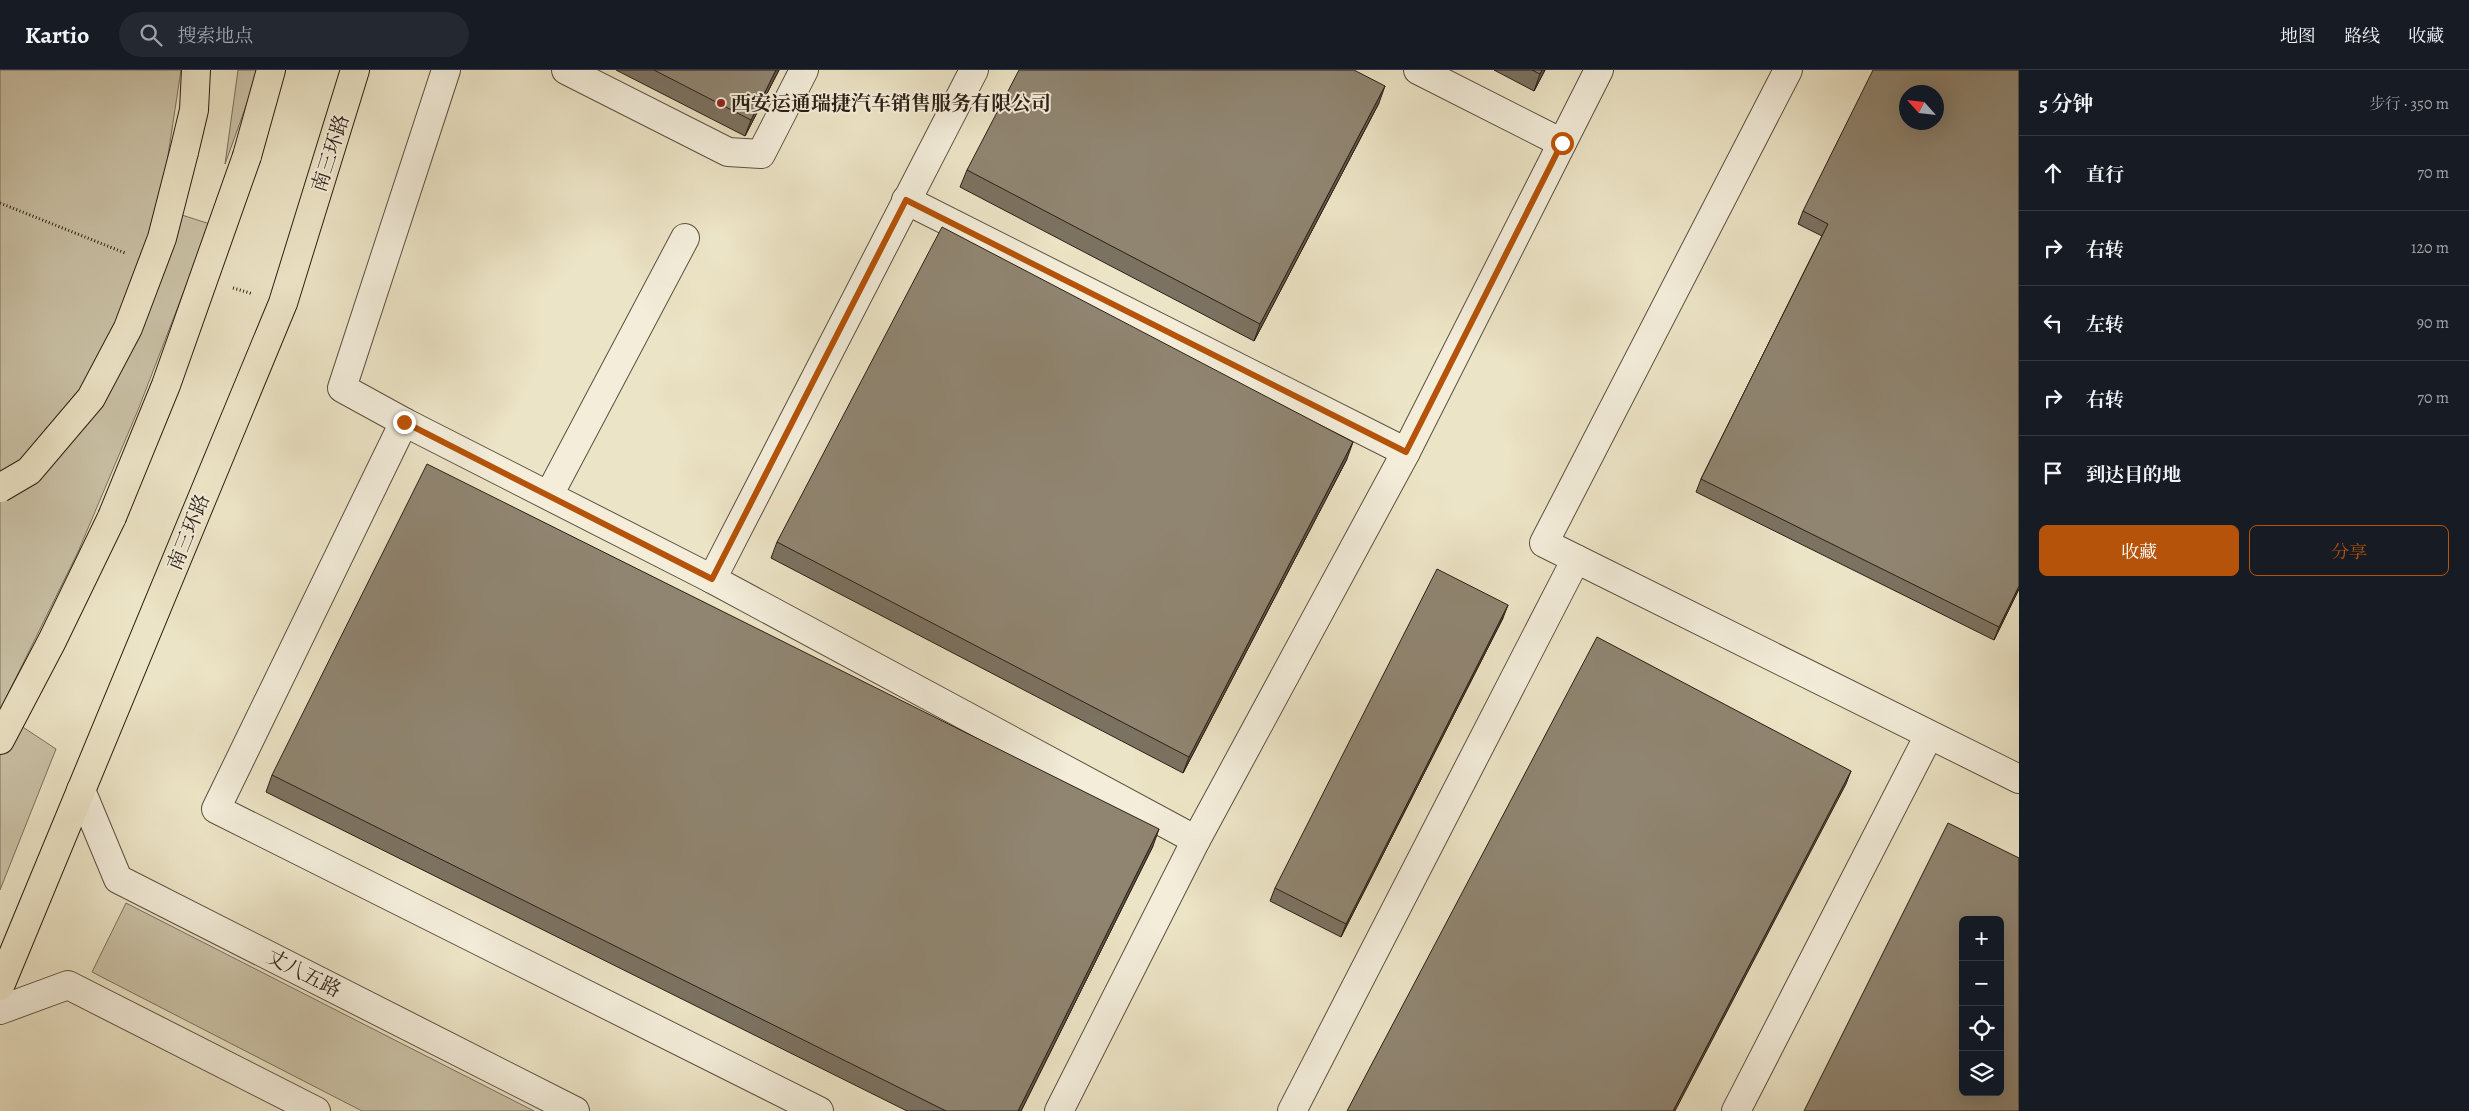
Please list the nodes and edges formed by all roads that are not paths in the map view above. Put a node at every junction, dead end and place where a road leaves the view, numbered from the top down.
1 (196, 70) edge
2 (203, 70) edge
3 (272, 70) edge
4 (354, 70) edge
5 (446, 70) edge
6 (566, 70) edge
7 (804, 70) edge
8 (974, 70) edge
9 (1418, 70) edge
10 (1599, 70) edge
11 (1788, 70) edge
12 (194, 110) junction
13 (1562, 143) junction
14 (906, 200) junction
15 (685, 238) dead end
16 (404, 422) junction
17 (1406, 452) junction
18 (0, 488) edge
19 (549, 495) junction
20 (1576, 559) junction
21 (712, 579) junction
22 (1929, 735) junction
23 (0, 740) edge
24 (2016, 769) edge
25 (81, 790) junction
26 (1196, 840) junction
27 (0, 986) edge
28 (0, 1010) edge
29 (316, 1111) edge
30 (575, 1111) edge
31 (819, 1111) edge
32 (1059, 1111) edge
33 (1292, 1111) edge
34 (1736, 1111) edge

1 - 12 highway
2 - 12 highway
3 - 23 highway, bridge
4 - 25 highway, 南三环路
5 - 16 street
6 - 7 street
8 - 14 street
9 - 13 street
10 - 13 street
11 - 20 street
12 - 18 highway, bridge
13 - 17 street
14 - 17 street
14 - 21 street
15 - 19 street
16 - 19 street
16 - 31 street
17 - 26 street
19 - 21 street
20 - 22 street
20 - 33 street
21 - 26 street
22 - 24 street
22 - 34 street
25 - 27 highway, 南三环路
25 - 30 street, 丈八五路
26 - 32 street
28 - 29 street

